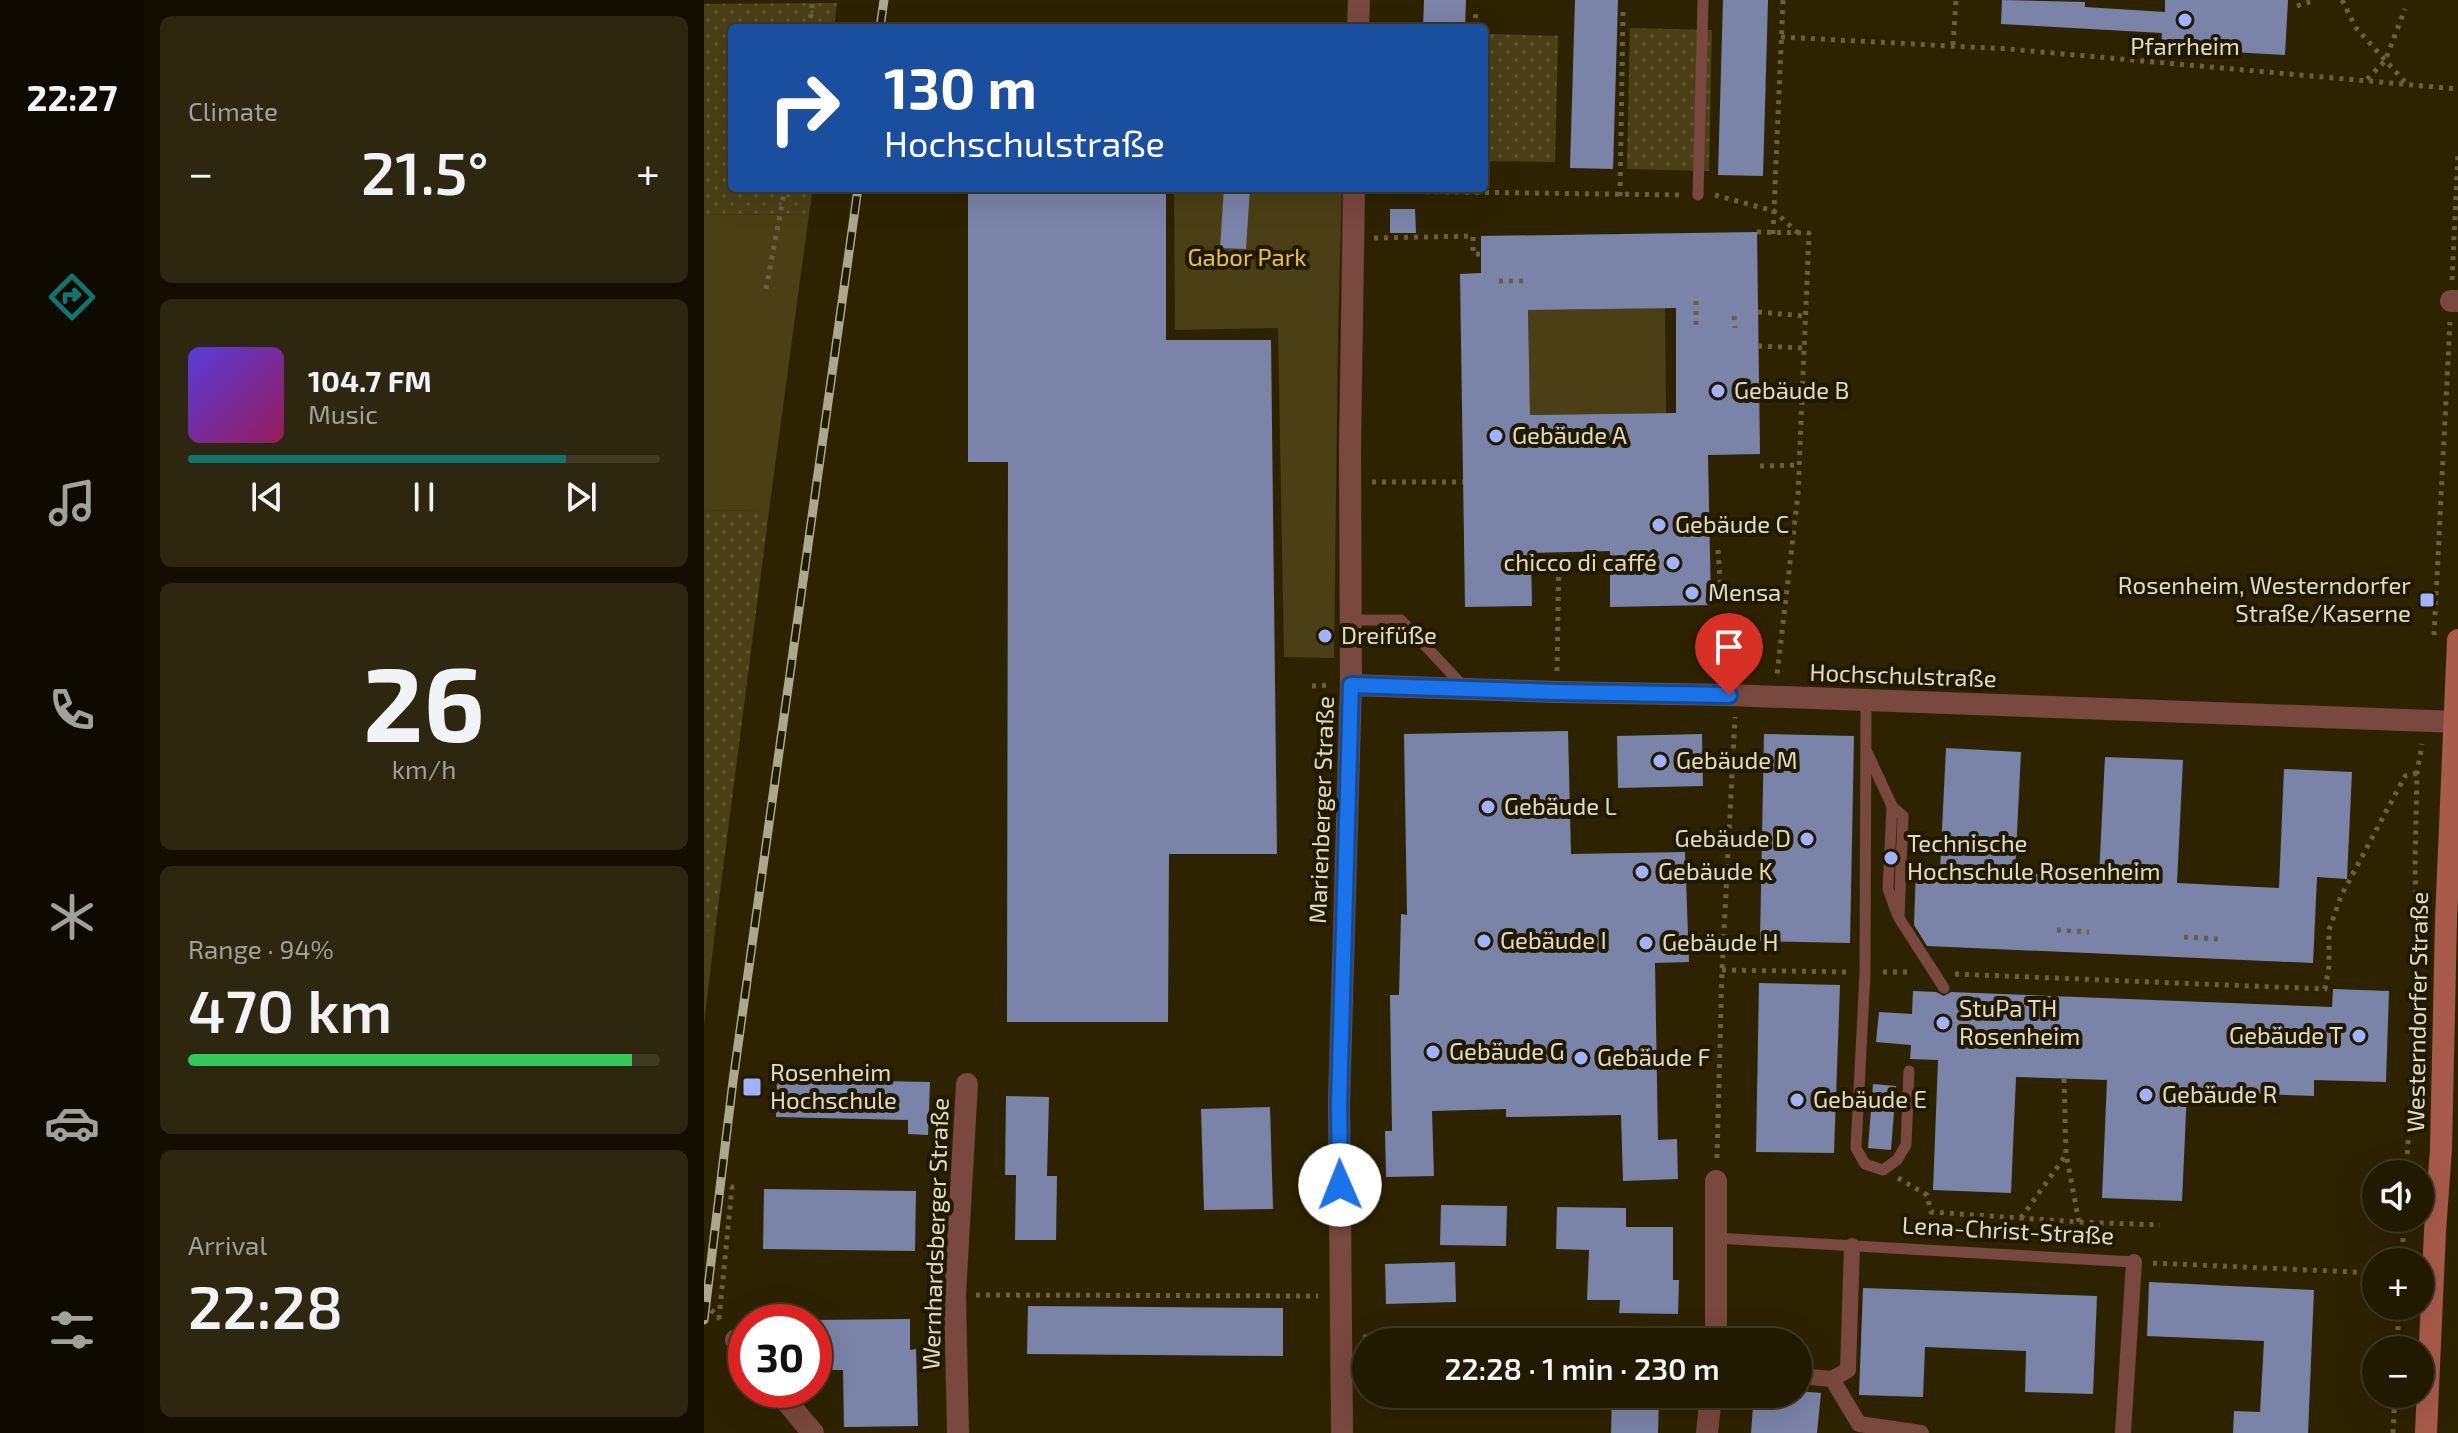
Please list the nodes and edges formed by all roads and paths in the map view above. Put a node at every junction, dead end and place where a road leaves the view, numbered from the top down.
1 (813, 0) edge
2 (1359, 0) edge
3 (1703, 0) edge
4 (1783, 0) edge
5 (1956, 0) edge
6 (2315, 0) edge
7 (2342, 0) edge
8 (2297, 6) dead end
9 (1476, 8) dead end
10 (2405, 9) dead end
11 (1623, 12) dead end
12 (810, 24) edge
13 (1358, 24) edge
14 (1475, 24) edge
15 (1781, 37) junction
16 (1953, 45) junction
17 (2385, 61) junction
18 (2366, 80) junction
19 (2407, 83) junction
20 (2458, 89) edge
21 (2458, 153) edge
22 (1488, 191) edge
23 (784, 192) edge
24 (1354, 192) edge
25 (1698, 195) dead end
26 (1774, 211) junction
27 (1757, 232) dead end
28 (1798, 233) junction
29 (1773, 234) junction
30 (1353, 239) junction
31 (1481, 254) dead end
32 (1499, 281) dead end
33 (1528, 281) dead end
34 (766, 289) dead end
35 (1696, 301) dead end
36 (2455, 301) edge
37 (1693, 311) dead end
38 (1758, 312) dead end
39 (1734, 316) dead end
40 (1805, 316) junction
41 (1735, 328) dead end
42 (1696, 330) dead end
43 (1694, 337) dead end
44 (1758, 346) dead end
45 (1804, 348) junction
46 (1759, 394) dead end
47 (1802, 394) junction
48 (1799, 465) junction
49 (1760, 466) dead end
50 (1350, 482) junction
51 (1463, 482) dead end
52 (1718, 550) dead end
53 (1559, 552) dead end
54 (1721, 593) dead end
55 (1351, 620) junction
56 (2434, 635) dead end
57 (2458, 640) edge
58 (1351, 685) junction
59 (1465, 689) junction
60 (1557, 692) junction
61 (1736, 696) junction
62 (1775, 698) junction
63 (1866, 701) junction
64 (2427, 722) junction
65 (2456, 722) edge
66 (1865, 748) junction
67 (2417, 773) junction
68 (2057, 930) dead end
69 (2089, 932) dead end
70 (2184, 937) dead end
71 (2218, 939) dead end
72 (1722, 970) junction
73 (1865, 973) junction
74 (1928, 973) dead end
75 (1943, 974) dead end
76 (1944, 988) dead end
77 (1909, 1071) dead end
78 (2064, 1079) dead end
79 (967, 1084) dead end
80 (2066, 1154) junction
81 (2407, 1160) edge
82 (1883, 1170) junction
83 (1716, 1181) joint
84 (726, 1186) dead end
85 (2021, 1218) junction
86 (2079, 1222) junction
87 (2160, 1225) dead end
88 (1716, 1238) junction
89 (1852, 1246) junction
90 (2134, 1262) junction
91 (2362, 1272) edge
92 (955, 1295) junction
93 (1341, 1296) junction
94 (719, 1319) dead end
95 (1716, 1328) edge
96 (1342, 1336) junction
97 (1352, 1336) edge
98 (1812, 1377) edge
99 (1832, 1379) junction
100 (792, 1408) edge
101 (1710, 1408) edge
102 (2394, 1408) edge
103 (813, 1433) edge
104 (958, 1433) edge
105 (1342, 1433) edge
106 (1707, 1433) edge
107 (1921, 1433) edge
108 (2123, 1433) edge
109 (2393, 1433) edge
110 (2426, 1433) edge

1 - 12 path
2 - 13 street
3 - 25 lane
4 - 15 path
5 - 16 path
6 - 8 path
7 - 17 path
9 - 14 path
10 - 17 path
11 - 22 path
15 - 16 path
15 - 26 path
16 - 18 path
17 - 18 path
17 - 19 path
18 - 19 path
19 - 20 path
21 - 36 path
23 - 34 path
24 - 30 street, Marienberger Straße
26 - 28 path
26 - 29 path
27 - 29 path
28 - 29 path
28 - 40 path
30 - 31 path
30 - 50 street, Marienberger Straße
32 - 33 path
35 - 42 path
36 - 56 path
37 - 43 path
38 - 40 path
39 - 41 path
40 - 45 path
44 - 45 path
45 - 47 path
46 - 47 path
47 - 48 path
48 - 49 path
48 - 62 path
50 - 51 path
50 - 55 street, Marienberger Straße
52 - 54 path
53 - 60 path
55 - 58 street, Marienberger Straße
55 - 59 lane
57 - 65 main road, Westerndorfer Straße
58 - 59 street, Hochschulstraße
58 - 93 street, Marienberger Straße
59 - 60 street, Hochschulstraße
60 - 61 street, Hochschulstraße
61 - 62 street, Hochschulstraße
61 - 72 path
62 - 63 street, Hochschulstraße
63 - 64 street, Hochschulstraße
63 - 66 lane
64 - 65 street, Hochschulstraße
64 - 67 path
65 - 110 main road, Westerndorfer Straße
66 - 73 lane
66 - 76 lane
67 - 75 path
67 - 81 path
68 - 69 path
70 - 71 path
72 - 73 path
72 - 83 path
73 - 74 path
73 - 82 lane
77 - 82 lane
78 - 80 path
79 - 92 street, Wernhardsberger Straße
80 - 85 path
80 - 86 path
82 - 85 path
83 - 88 street
84 - 94 path
85 - 86 path
86 - 87 path
88 - 89 lane, Lena-Christ-Straße
88 - 95 street
89 - 90 lane, Lena-Christ-Straße
89 - 99 street
90 - 91 path
90 - 108 street, Lena-Christ-Straße
92 - 93 path
92 - 104 street, Wernhardsberger Straße
93 - 96 street, Marienberger Straße
96 - 97 path
96 - 105 street, Marienberger Straße
98 - 99 street
99 - 107 street
100 - 103 street
101 - 106 street
102 - 109 path

